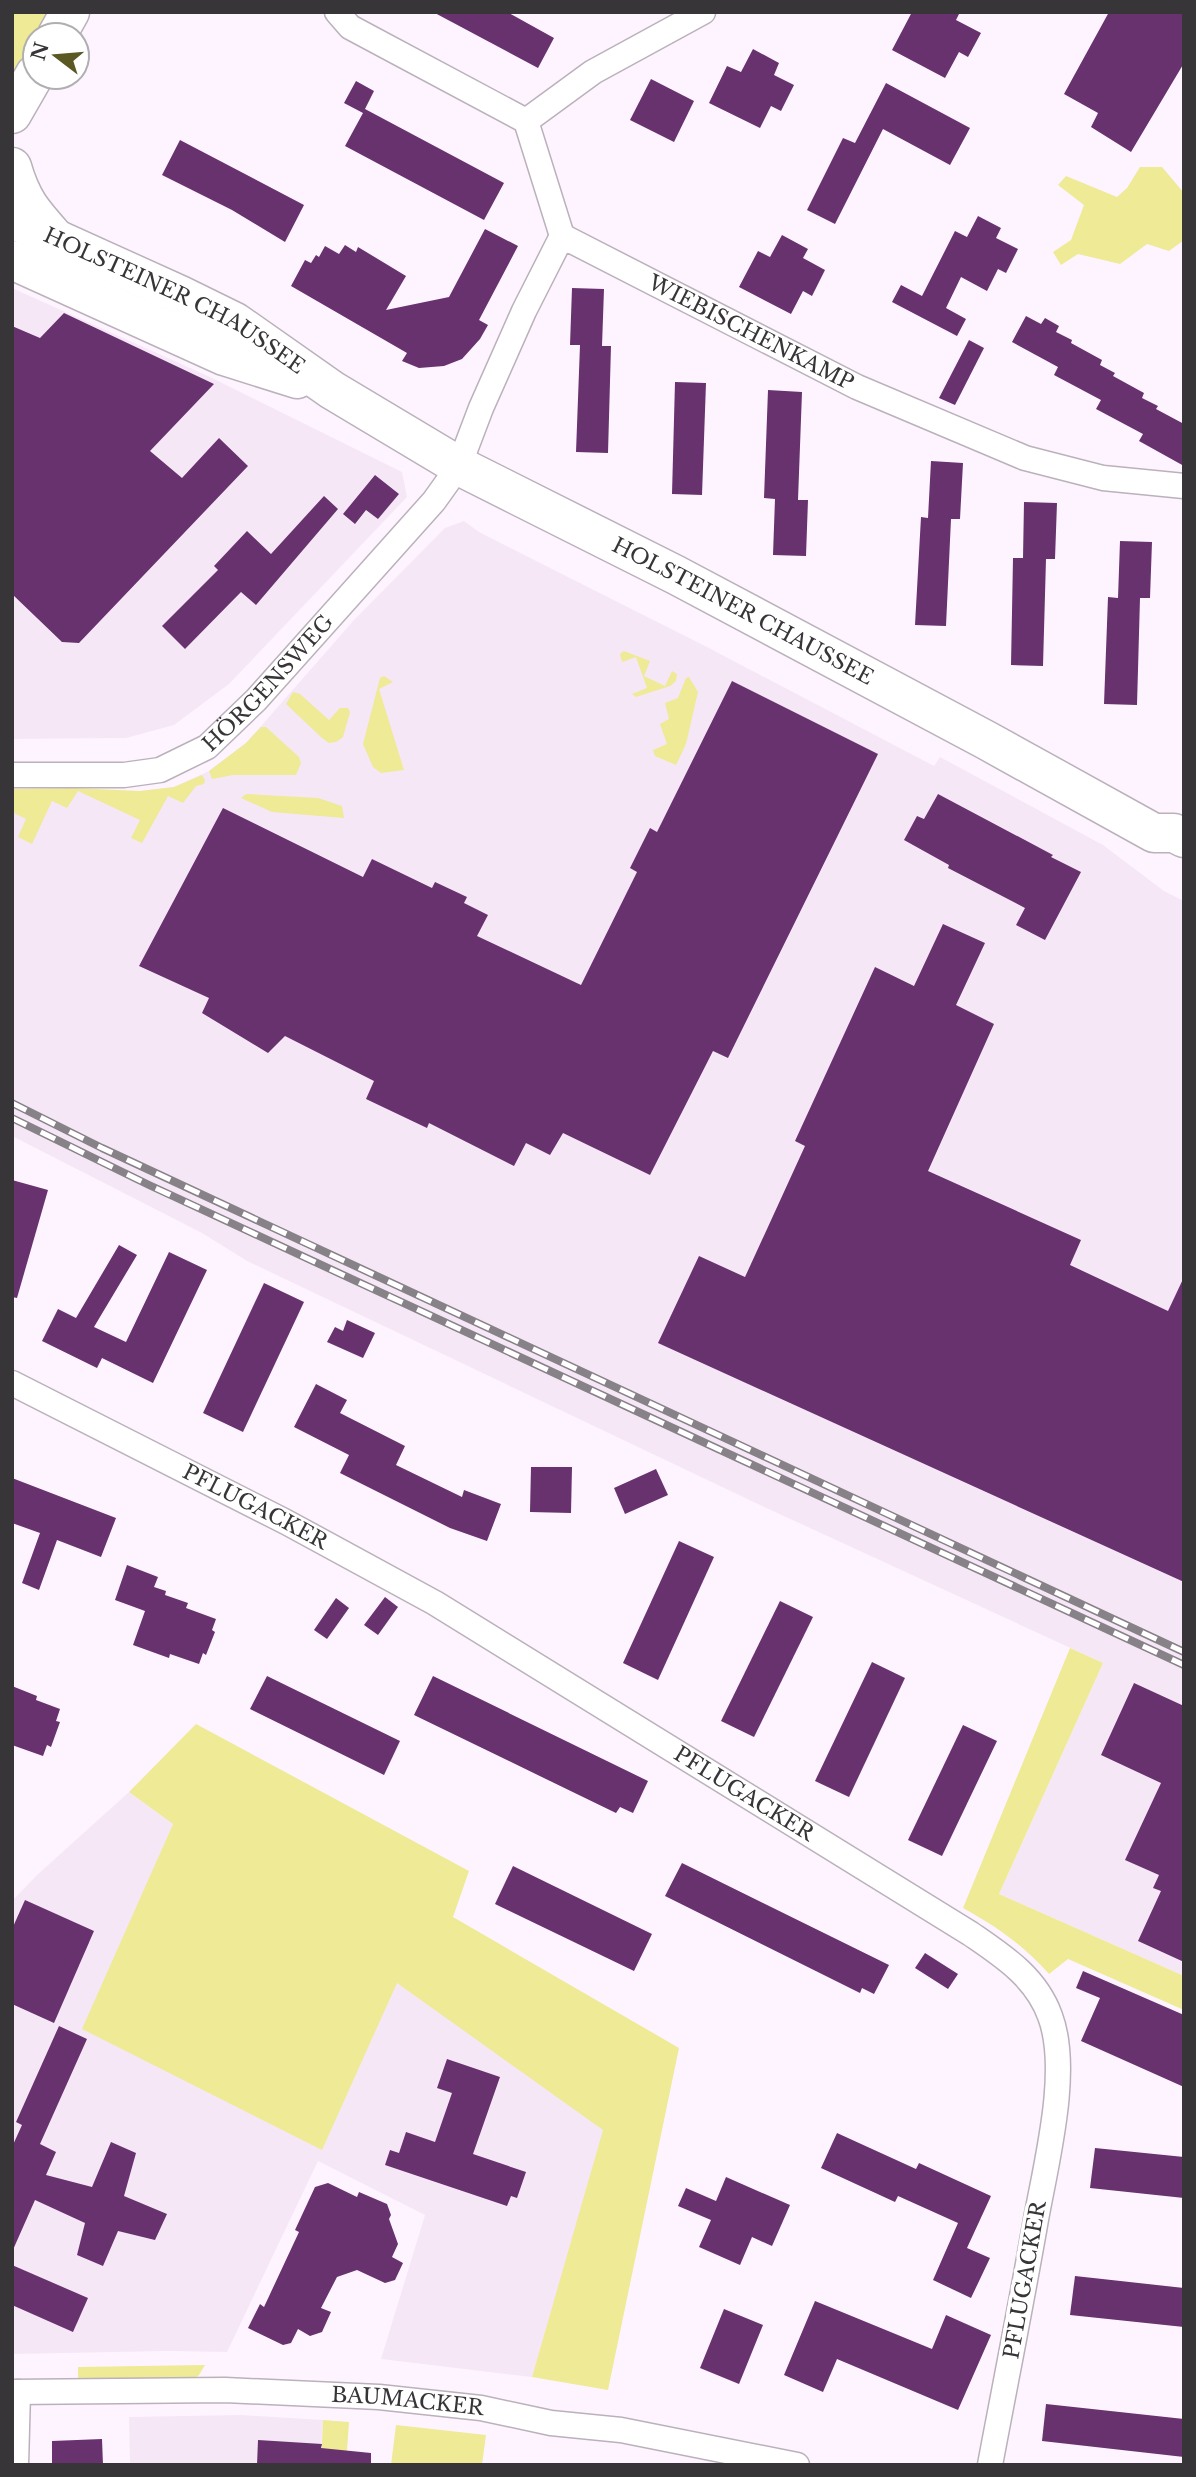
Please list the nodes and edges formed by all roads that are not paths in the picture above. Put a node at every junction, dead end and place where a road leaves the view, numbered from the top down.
1 (337, 12) edge
2 (703, 12) edge
3 (27, 91) edge
4 (13, 121) edge
5 (526, 121) junction
6 (12, 167) edge
7 (12, 219) edge
8 (562, 236) junction
9 (56, 239) junction
10 (12, 260) edge
11 (332, 390) junction
12 (458, 466) junction
13 (1184, 486) edge
14 (12, 775) edge
15 (1169, 836) edge
16 (1184, 865) edge
17 (12, 1383) edge
18 (15, 2392) edge
19 (16, 2465) edge
20 (797, 2465) edge
21 (990, 2465) edge

1 - 5 street
2 - 5 street
3 - 4 main road
5 - 8 street
6 - 9 main road
7 - 9 main road, HOLSTEINER CHAUSSEE
8 - 12 street
8 - 13 street, WIEBISCHENKAMP
9 - 11 main road, HOLSTEINER CHAUSSEE
10 - 11 main road, HOLSTEINER CHAUSSEE
11 - 12 main road, HOLSTEINER CHAUSSEE
12 - 14 street, HÖRGENSWEG
12 - 15 main road, HOLSTEINER CHAUSSEE
15 - 16 main road, HOLSTEINER CHAUSSEE
17 - 21 street, PFLUGACKER
18 - 19 street
18 - 20 street, BAUMACKER

